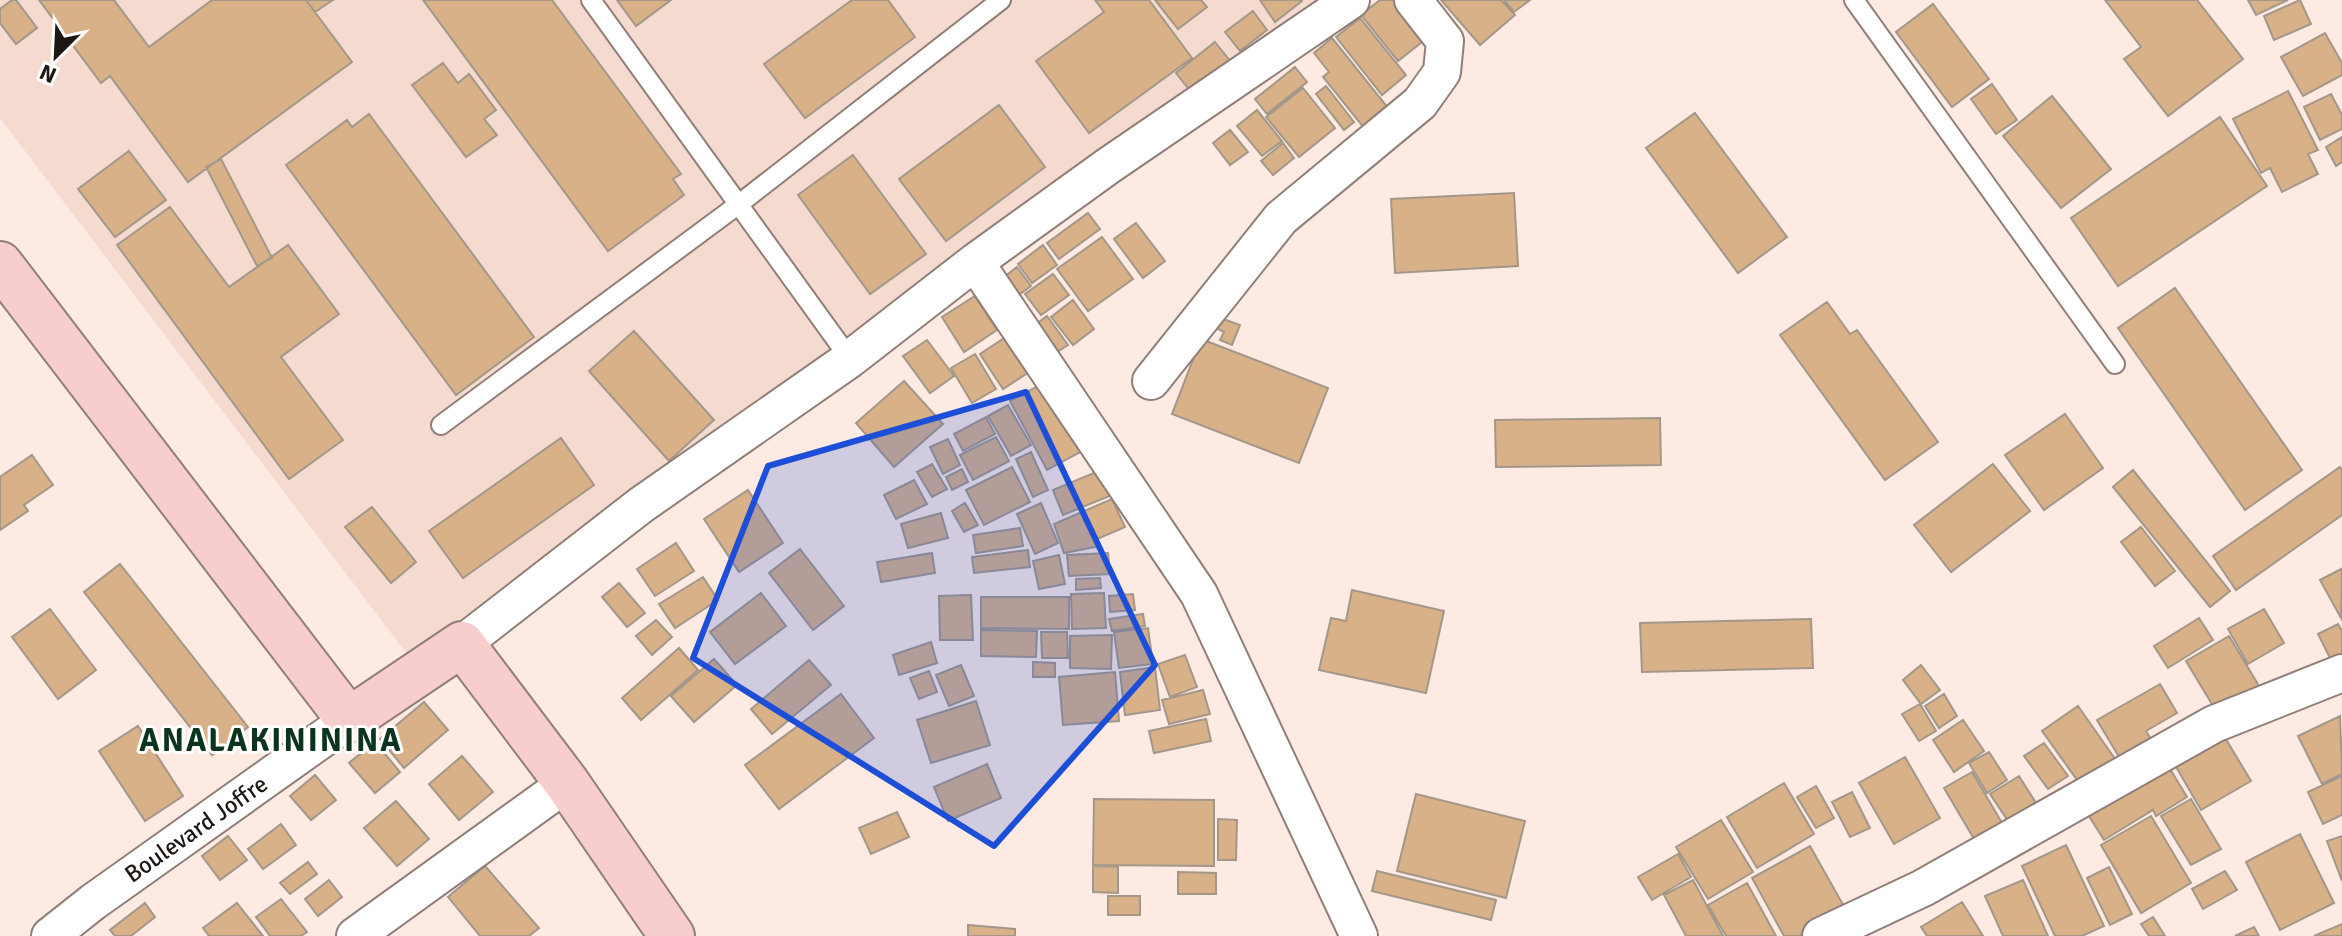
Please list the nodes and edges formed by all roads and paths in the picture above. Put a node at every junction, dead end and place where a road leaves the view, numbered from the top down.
1 (591, 0) edge
2 (1001, 0) edge
3 (1351, 0) edge
4 (1413, 0) edge
5 (1854, 0) edge
6 (739, 204) junction
7 (975, 262) junction
8 (0, 264) edge
9 (850, 359) junction
10 (2115, 364) dead end
11 (1151, 381) dead end
12 (441, 425) dead end
13 (462, 644) junction
14 (2342, 673) edge
15 (349, 720) junction
16 (567, 783) junction
17 (50, 936) edge
18 (355, 936) edge
19 (672, 936) edge
20 (1359, 936) edge
21 (1821, 936) edge

1 - 6 lane
2 - 6 lane
3 - 7 street
4 - 11 street
5 - 10 lane
6 - 9 lane
6 - 12 lane
7 - 9 street
7 - 20 street
8 - 15 street
9 - 13 street
13 - 15 street, Boulevard Joffre
13 - 16 street
14 - 21 street
15 - 17 street, Boulevard Joffre
16 - 18 street
16 - 19 street

